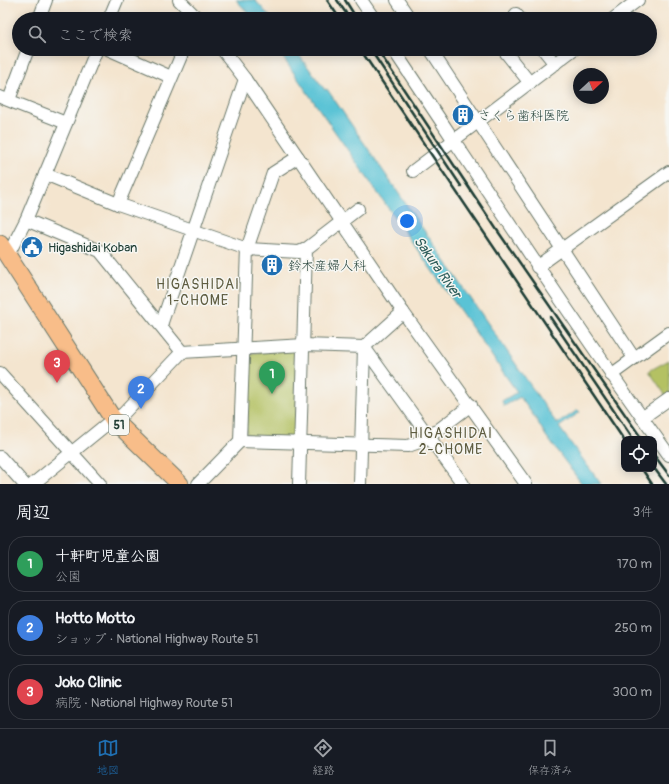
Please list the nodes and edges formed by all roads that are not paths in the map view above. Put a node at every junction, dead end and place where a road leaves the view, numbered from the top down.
1 (46, 0) edge
2 (117, 0) edge
3 (179, 0) edge
4 (361, 0) edge
5 (397, 0) edge
6 (638, 0) edge
7 (42, 12) edge
8 (112, 12) edge
9 (190, 12) edge
10 (369, 12) edge
11 (405, 12) edge
12 (622, 12) edge
13 (25, 56) edge
14 (94, 56) edge
15 (124, 56) edge
16 (181, 56) edge
17 (227, 56) edge
18 (398, 56) edge
19 (435, 56) edge
20 (509, 56) edge
21 (549, 56) edge
22 (565, 56) edge
23 (555, 64) junction
24 (172, 77) junction
25 (245, 79) junction
26 (530, 83) junction
27 (4, 98) edge
28 (478, 122) junction
29 (66, 123) junction
30 (454, 141) junction
31 (298, 157) junction
32 (414, 171) dead end
33 (669, 172) edge
34 (45, 174) junction
35 (118, 204) junction
36 (358, 209) dead end
37 (26, 220) junction
38 (341, 222) junction
39 (192, 230) junction
40 (247, 249) junction
41 (306, 249) junction
42 (4, 250) edge
43 (562, 250) junction
44 (537, 267) junction
45 (403, 312) junction
46 (161, 325) junction
47 (669, 332) edge
48 (304, 345) junction
49 (364, 347) junction
50 (242, 348) junction
51 (182, 352) junction
52 (634, 358) junction
53 (0, 373) edge
54 (611, 375) junction
55 (669, 399) edge
56 (471, 405) junction
57 (642, 418) junction
58 (113, 419) junction
59 (429, 436) junction
60 (240, 441) junction
61 (301, 443) junction
62 (362, 446) junction
63 (72, 453) junction
64 (669, 454) edge
65 (0, 457) edge
66 (24, 484) edge
67 (33, 484) edge
68 (100, 484) edge
69 (180, 484) edge
70 (198, 484) edge
71 (299, 484) edge
72 (360, 484) edge
73 (463, 484) edge
74 (526, 484) edge

1 - 7 street
2 - 8 street
3 - 9 street
4 - 10 street
5 - 11 street
6 - 12 street
13 - 27 street
14 - 29 street
15 - 24 street
16 - 24 street
17 - 25 street
18 - 30 street
19 - 28 street
20 - 26 street
21 - 23 street
22 - 23 street
23 - 26 street
24 - 35 street
25 - 31 street
25 - 39 street
26 - 28 street
27 - 29 street
28 - 30 street
28 - 43 street
29 - 34 street
30 - 32 street
30 - 44 street
31 - 38 street
31 - 40 street
33 - 43 street
34 - 35 street
34 - 37 street
35 - 39 street
36 - 38 street
37 - 42 street
37 - 46 street
38 - 41 street
38 - 45 street
39 - 40 street
39 - 46 street
40 - 41 street
40 - 50 street
41 - 48 street
42 - 58 highway, 51
43 - 44 street
43 - 52 street
44 - 54 street
45 - 49 street
45 - 56 street
46 - 51 street
47 - 52 street
48 - 49 street
48 - 50 street
48 - 61 street
49 - 59 street
49 - 62 street
50 - 51 street
50 - 60 street
51 - 58 street
52 - 54 street
53 - 63 street
54 - 57 street
55 - 57 street
56 - 59 street
56 - 74 street
57 - 64 street
58 - 63 street
58 - 69 highway, 51
59 - 62 street
59 - 73 street
60 - 61 street
60 - 70 street
61 - 62 street
61 - 71 street
62 - 72 street
63 - 67 street
63 - 68 street
65 - 66 street

